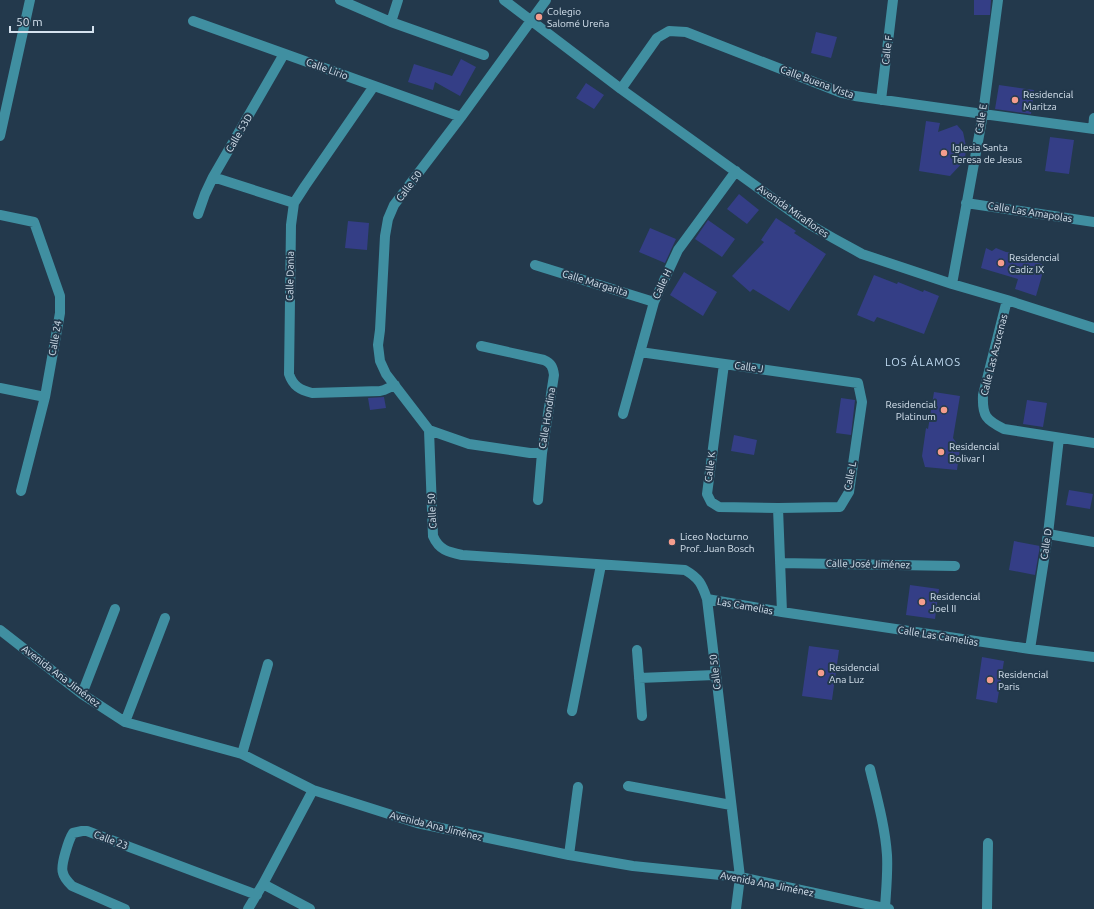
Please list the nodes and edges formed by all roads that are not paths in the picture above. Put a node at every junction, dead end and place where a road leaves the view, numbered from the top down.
1 (30, 0) edge
2 (340, 0) edge
3 (398, 0) edge
4 (504, 0) edge
5 (546, 0) edge
6 (893, 0) edge
7 (998, 0) edge
8 (530, 20) junction
9 (193, 21) dead end
10 (392, 22) junction
11 (284, 54) junction
12 (484, 55) dead end
13 (374, 86) junction
14 (621, 89) junction
15 (881, 100) junction
16 (983, 114) junction
17 (461, 117) junction
18 (1094, 118) edge
19 (1093, 129) edge
20 (0, 136) edge
21 (736, 171) junction
22 (213, 177) junction
23 (294, 203) junction
24 (966, 203) junction
25 (198, 214) dead end
26 (0, 215) edge
27 (1094, 222) edge
28 (535, 265) dead end
29 (952, 284) junction
30 (1007, 300) junction
31 (654, 302) junction
32 (1094, 328) edge
33 (482, 346) dead end
34 (640, 352) junction
35 (724, 364) junction
36 (858, 383) joint
37 (395, 385) junction
38 (0, 388) edge
39 (45, 397) junction
40 (623, 414) dead end
41 (429, 430) junction
42 (1059, 438) junction
43 (1094, 443) edge
44 (542, 453) junction
45 (21, 490) dead end
46 (538, 500) dead end
47 (778, 508) junction
48 (1048, 534) junction
49 (1094, 542) edge
50 (780, 563) junction
51 (601, 564) junction
52 (955, 566) dead end
53 (707, 599) junction
54 (115, 609) dead end
55 (782, 612) junction
56 (165, 618) dead end
57 (0, 630) edge
58 (1030, 649) junction
59 (637, 650) dead end
60 (1094, 657) edge
61 (268, 664) dead end
62 (715, 675) junction
63 (639, 678) junction
64 (82, 694) junction
65 (572, 711) dead end
66 (642, 716) dead end
67 (125, 722) junction
68 (242, 754) junction
69 (870, 769) dead end
70 (628, 786) dead end
71 (578, 787) dead end
72 (312, 790) junction
73 (731, 805) junction
74 (988, 843) dead end
75 (569, 855) junction
76 (740, 877) junction
77 (263, 884) junction
78 (257, 895) junction
79 (125, 909) edge
80 (248, 909) edge
81 (310, 909) edge
82 (736, 909) edge
83 (887, 909) edge
84 (987, 909) edge

1 - 20 street
2 - 10 street
3 - 10 street
4 - 8 street, Avenida Miraflores
5 - 8 street, Calle 50
6 - 15 street, Calle F
7 - 16 street, Calle E
8 - 14 street, Avenida Miraflores
8 - 17 street, Calle 50
9 - 11 street, Calle Lirio
10 - 12 street
11 - 13 street, Calle Lirio
11 - 22 street, Calle 53D
13 - 17 street, Calle Lirio
13 - 23 street, Calle Dania
14 - 15 street, Calle Buena Vista
14 - 21 street, Avenida Miraflores
15 - 16 street, Calle Buena Vista
16 - 19 street, Calle Buena Vista
16 - 24 street, Calle E
17 - 37 street, Calle 50
18 - 19 street
21 - 29 street, Avenida Miraflores
21 - 31 street, Calle H
22 - 23 street
22 - 25 street, Calle 53D
23 - 37 street, Calle Dania
24 - 27 street, Calle Las Amapolas
24 - 29 street, Calle E
26 - 39 street, Calle 24
28 - 31 street, Calle Margarita
29 - 30 street, Avenida Miraflores
30 - 32 street, Avenida Miraflores
30 - 42 street, Calle Las Azucenas
31 - 34 street, Calle H
33 - 44 street, Calle Hondina
34 - 35 street, Calle J
34 - 40 street, Calle H
35 - 36 street, Calle J
35 - 47 street, Calle K
36 - 47 street, Calle L
37 - 41 street, Calle 50
38 - 39 street
39 - 45 street, Calle 24
41 - 44 street, Calle Hondina
41 - 51 street, Calle 50
42 - 43 street, Calle Las Azucenas
42 - 48 street, Calle D
44 - 46 street
47 - 50 street
48 - 49 street
48 - 58 street, Calle D
50 - 52 street, Calle José Jiménez
50 - 55 street
51 - 53 street, Calle 50
51 - 65 street
53 - 55 street, Las Camelias
53 - 62 street, Calle 50
54 - 64 street
55 - 58 street, Calle Las Camelias
56 - 67 street
57 - 64 street, Avenida Ana Jiménez
58 - 60 street, Calle Las Camelias
59 - 63 street
61 - 68 street
62 - 63 street
62 - 73 street, Calle 50
63 - 66 street
64 - 67 street, Avenida Ana Jiménez
67 - 68 street, Avenida Ana Jiménez
68 - 72 street, Avenida Ana Jiménez
69 - 83 street
70 - 73 street
71 - 75 street
72 - 75 street, Avenida Ana Jiménez
72 - 77 street
73 - 76 street, Calle 50
74 - 84 street
75 - 76 street, Avenida Ana Jiménez
76 - 82 street, Calle 50
76 - 83 street, Avenida Ana Jiménez
77 - 78 street
77 - 81 street
78 - 79 street, Calle 23
78 - 80 street

